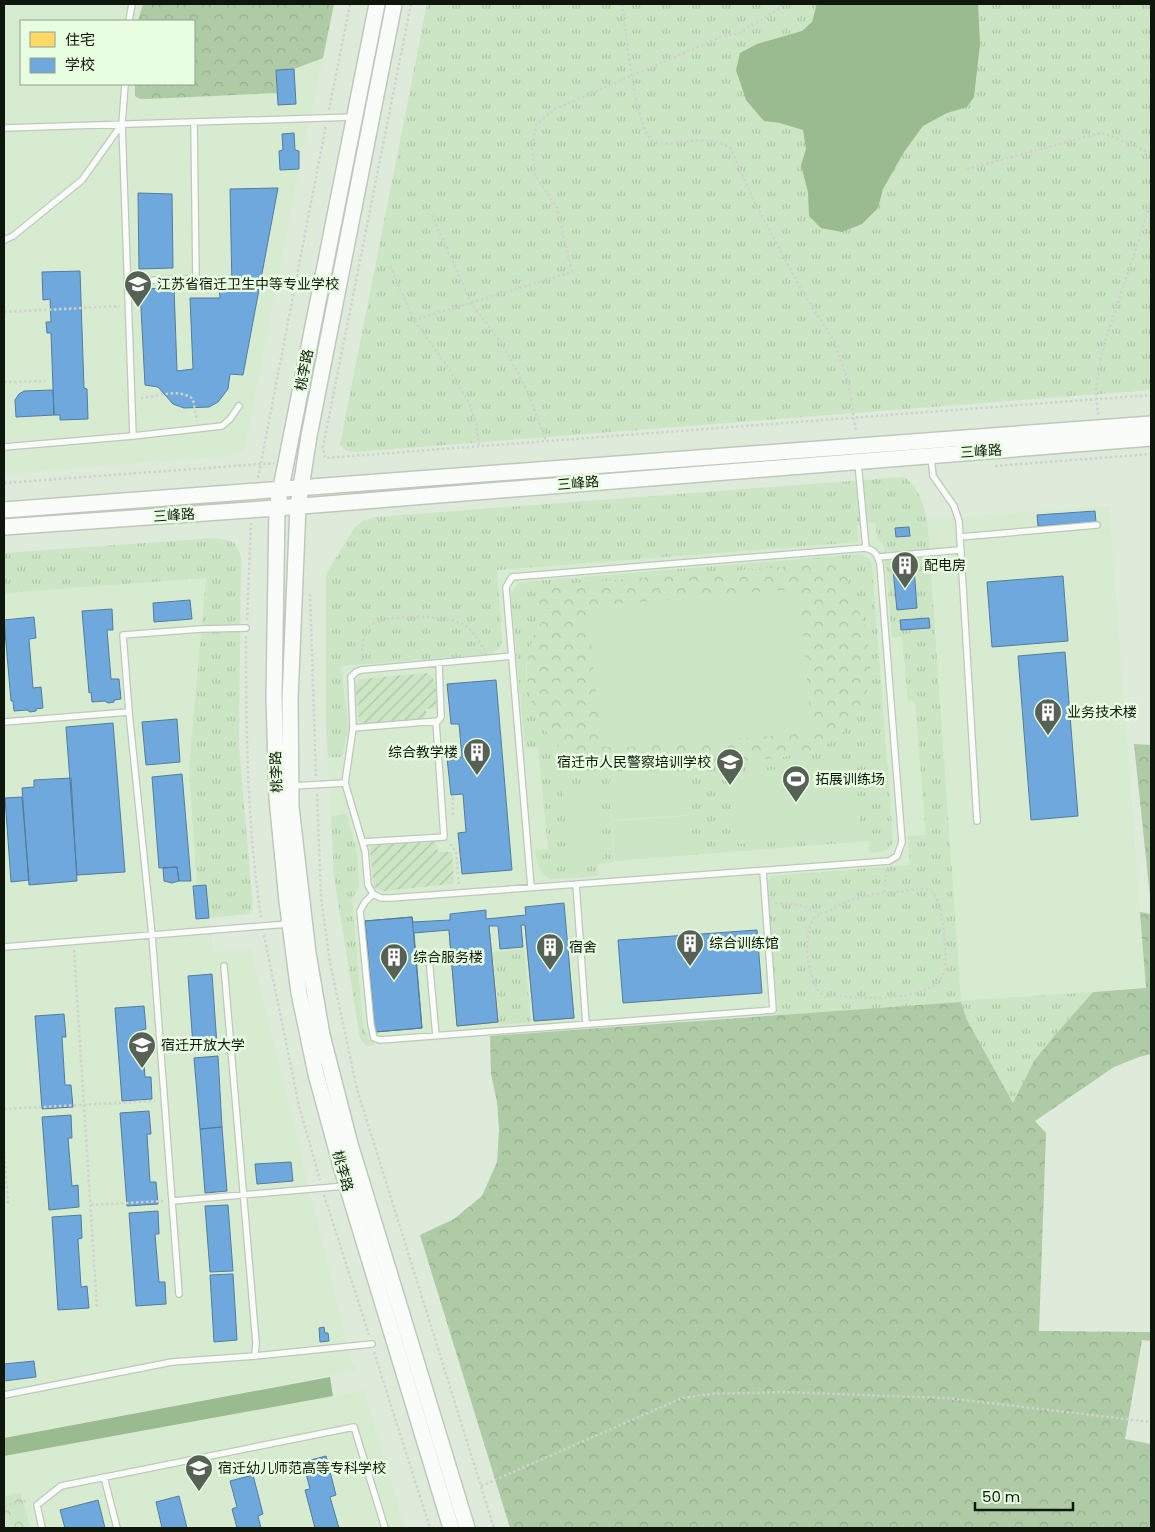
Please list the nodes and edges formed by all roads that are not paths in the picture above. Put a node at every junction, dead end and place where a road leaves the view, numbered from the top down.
1 (132, 4) edge
2 (377, 4) edge
3 (394, 4) edge
4 (129, 20) edge
5 (125, 85) edge
6 (354, 117) junction
7 (194, 122) junction
8 (122, 124) junction
9 (4, 128) edge
10 (4, 240) edge
11 (128, 281) junction
12 (239, 406) dead end
13 (1151, 424) edge
14 (133, 436) junction
15 (1151, 438) edge
16 (4, 447) edge
17 (930, 448) junction
18 (858, 453) junction
19 (301, 486) junction
20 (280, 488) junction
21 (298, 506) junction
22 (276, 508) junction
23 (4, 510) edge
24 (1097, 525) dead end
25 (4, 527) edge
26 (960, 537) junction
27 (866, 548) junction
28 (960, 550) junction
29 (878, 557) junction
30 (246, 628) dead end
31 (512, 656) junction
32 (439, 664) junction
33 (129, 712) junction
34 (4, 722) edge
35 (436, 722) junction
36 (353, 728) junction
37 (345, 783) junction
38 (284, 787) junction
39 (978, 821) dead end
40 (363, 842) junction
41 (763, 871) junction
42 (576, 884) junction
43 (531, 887) junction
44 (372, 894) junction
45 (297, 924) junction
46 (152, 935) junction
47 (4, 947) edge
48 (429, 958) dead end
49 (224, 966) dead end
50 (586, 1024) junction
51 (436, 1036) junction
52 (347, 1186) junction
53 (243, 1194) junction
54 (172, 1201) junction
55 (179, 1294) dead end
56 (372, 1344) dead end
57 (255, 1356) junction
58 (4, 1395) edge
59 (104, 1477) junction
60 (42, 1528) edge
61 (118, 1528) edge
62 (384, 1528) edge
63 (451, 1528) edge
64 (467, 1528) edge

1 - 4 lane
2 - 6 main road, 桃李路
3 - 19 main road, 桃李路
5 - 8 lane
6 - 7 lane
6 - 20 main road, 桃李路
7 - 8 lane
7 - 11 lane
8 - 9 lane
8 - 10 lane
8 - 11 lane
11 - 14 lane
12 - 14 lane
13 - 17 main road, 三峰路
14 - 16 lane
15 - 17 main road, 三峰路
17 - 18 main road, 三峰路
17 - 26 lane
18 - 19 main road, 三峰路
18 - 21 main road, 三峰路
18 - 27 lane
19 - 20 main road, 三峰路
19 - 21 main road, 桃李路
20 - 22 main road, 桃李路
20 - 23 main road, 三峰路
21 - 22 main road, 三峰路
21 - 38 main road, 桃李路
22 - 25 main road, 三峰路
22 - 38 main road, 桃李路
24 - 26 lane
26 - 28 lane
27 - 29 lane
27 - 31 lane
28 - 29 lane
28 - 39 lane
29 - 41 lane
30 - 33 lane
31 - 32 lane
31 - 43 lane
32 - 35 lane
32 - 36 lane
33 - 34 lane
33 - 46 lane
35 - 36 lane
35 - 40 lane
36 - 37 lane
37 - 38 lane
37 - 40 lane
38 - 45 main road, 桃李路
40 - 44 lane
41 - 42 lane
41 - 50 lane
42 - 43 lane
42 - 50 lane
43 - 44 lane
44 - 51 lane
45 - 46 lane
45 - 52 main road, 桃李路
45 - 64 main road, 桃李路
46 - 47 lane
46 - 54 lane
48 - 51 lane
49 - 53 lane
50 - 51 lane
52 - 53 lane
52 - 63 main road, 桃李路
53 - 54 lane
53 - 57 lane
54 - 55 lane
56 - 57 lane
57 - 58 lane
59 - 60 lane
59 - 61 lane
59 - 62 lane

